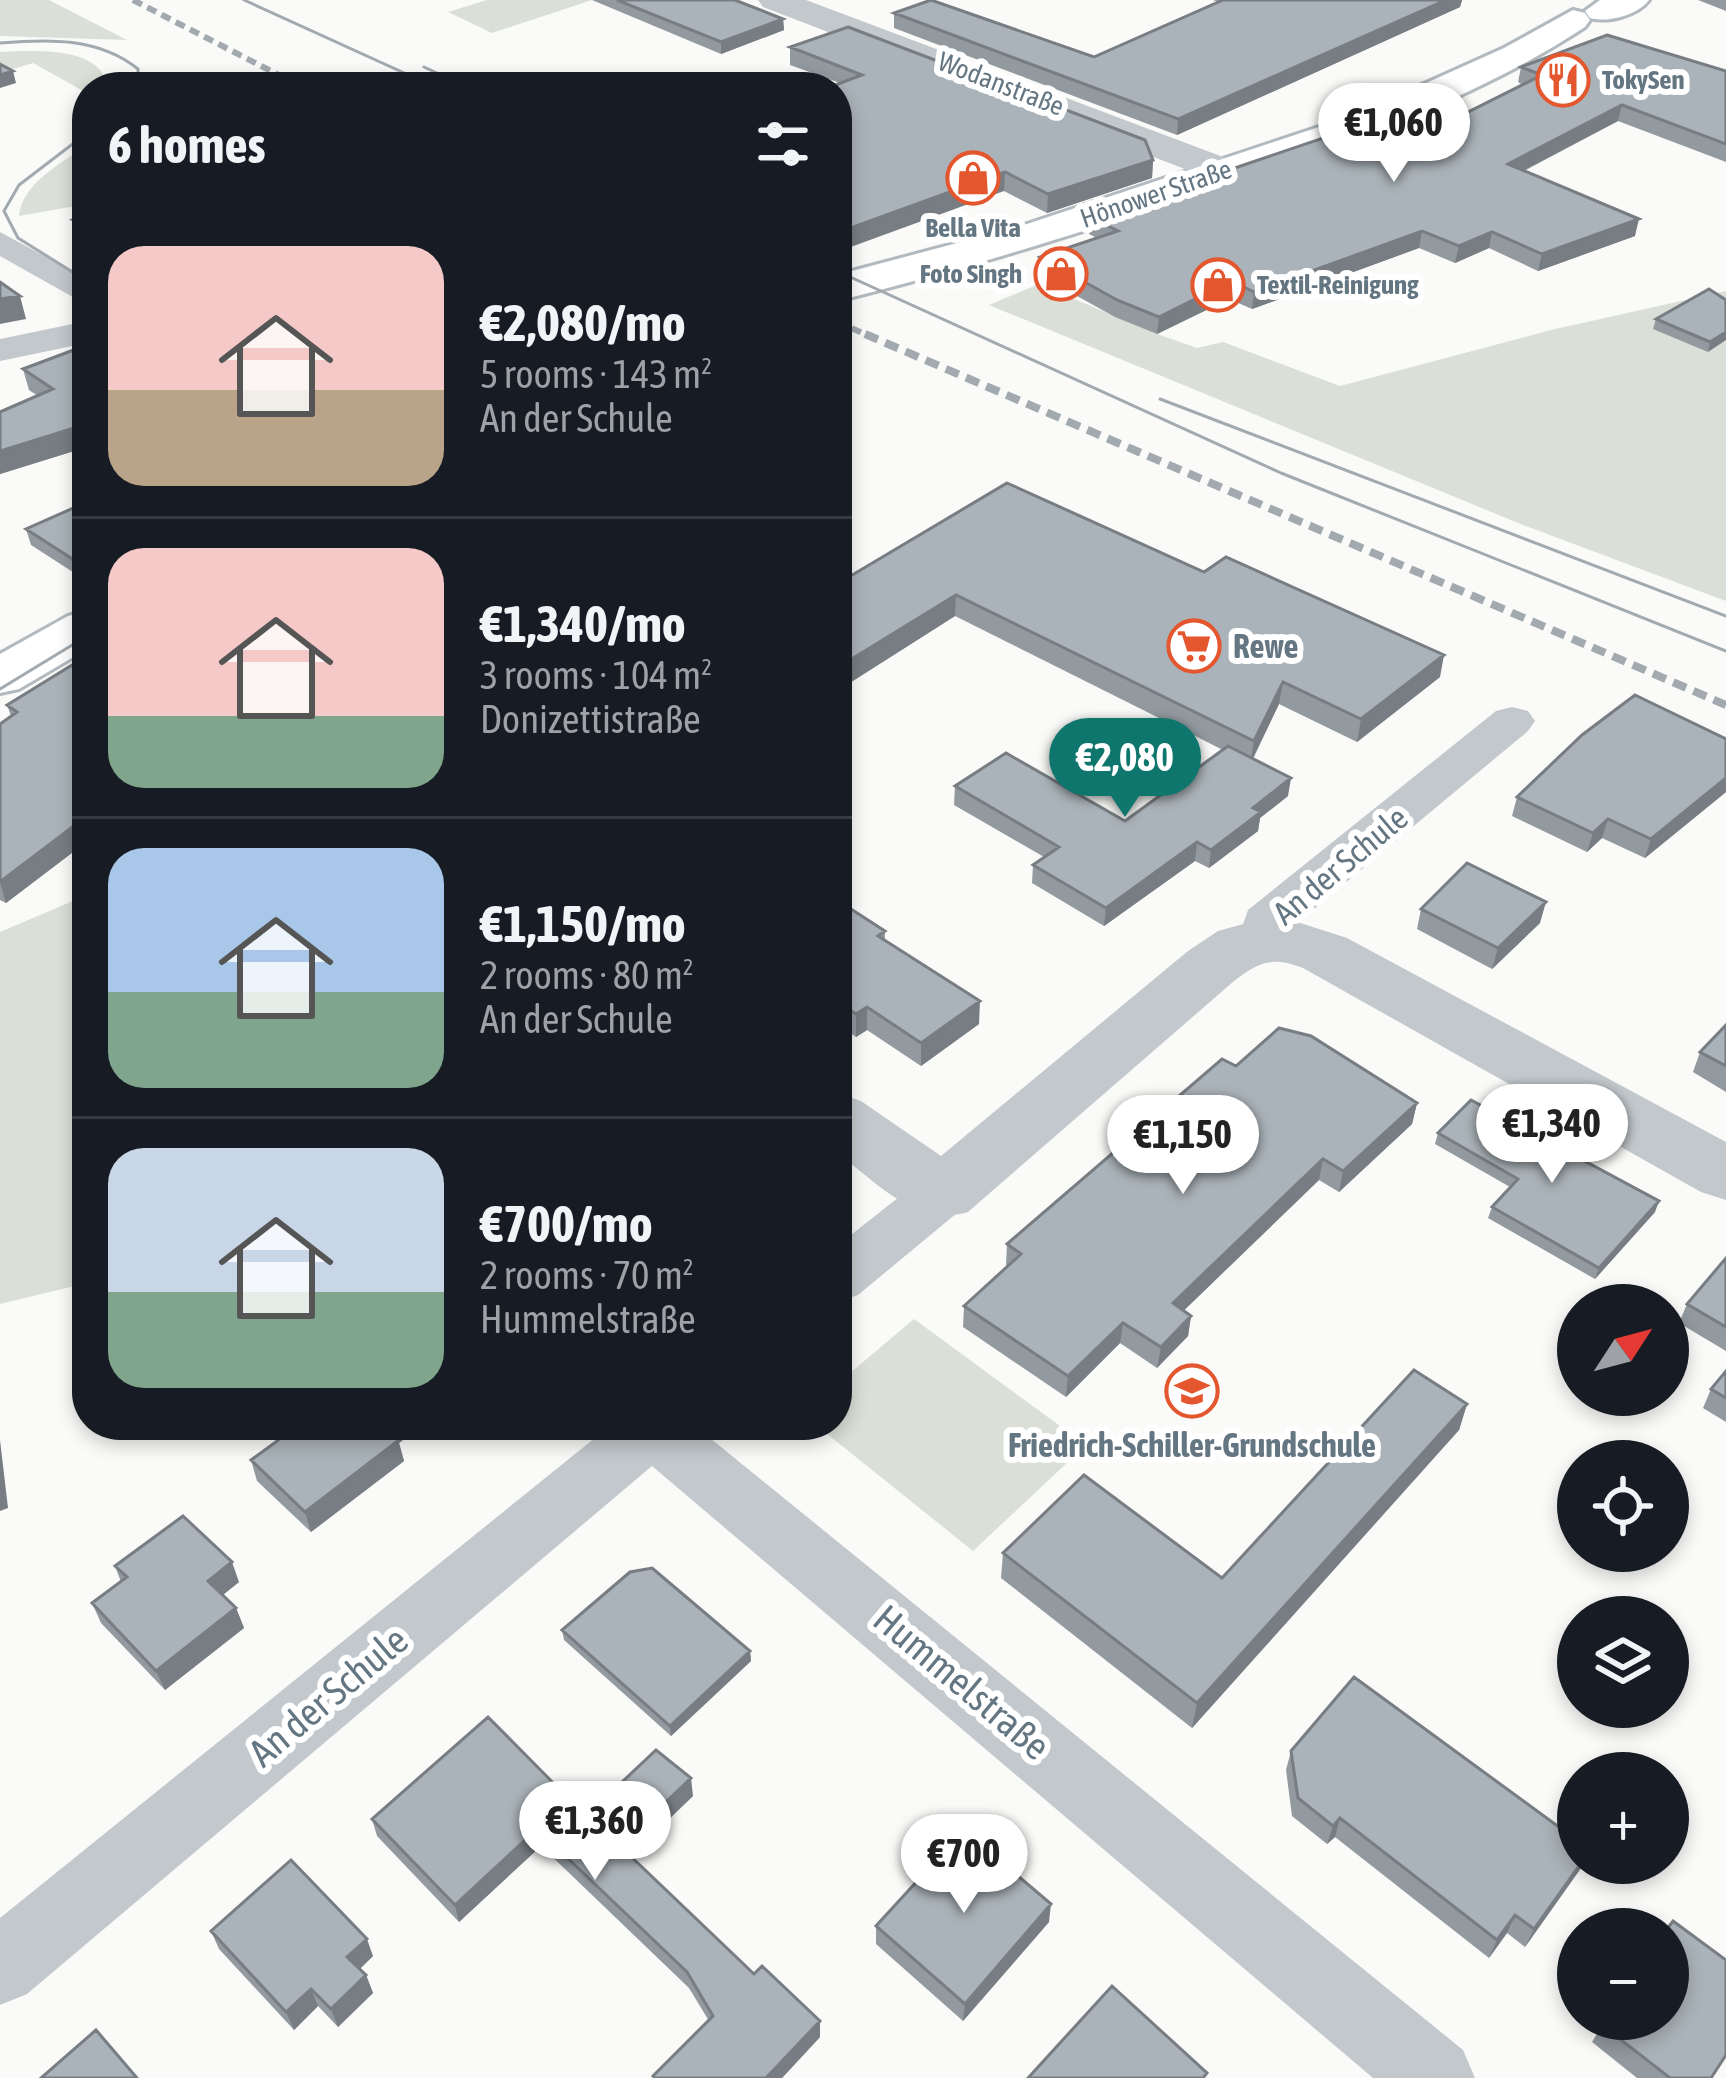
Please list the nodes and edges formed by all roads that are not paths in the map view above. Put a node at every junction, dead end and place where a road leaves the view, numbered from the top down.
1 (776, 0) edge
2 (1602, 8) edge
3 (1467, 76) junction
4 (1225, 171) junction
5 (0, 242) edge
6 (852, 283) edge
7 (72, 285) edge
8 (72, 335) edge
9 (0, 350) edge
10 (72, 636) edge
11 (0, 677) edge
12 (1512, 721) dead end
13 (1265, 936) junction
14 (852, 1129) edge
15 (1726, 1174) edge
16 (943, 1193) junction
17 (852, 1268) edge
18 (638, 1440) edge
19 (670, 1440) edge
20 (0, 1967) edge
21 (1435, 2078) edge

1 - 4 street, Wodanstraße
2 - 3 main road, Hönower Straße
2 - 3 main road, Hönower Straße
3 - 4 main road, Hönower Straße
4 - 6 main road, Hönower Straße
5 - 7 street
8 - 9 street
10 - 11 main road
12 - 13 street, An der Schule
13 - 15 street
13 - 16 street, An der Schule
14 - 16 street
16 - 17 street, An der Schule
18 - 20 street, An der Schule
19 - 21 street, Hummelstraße

